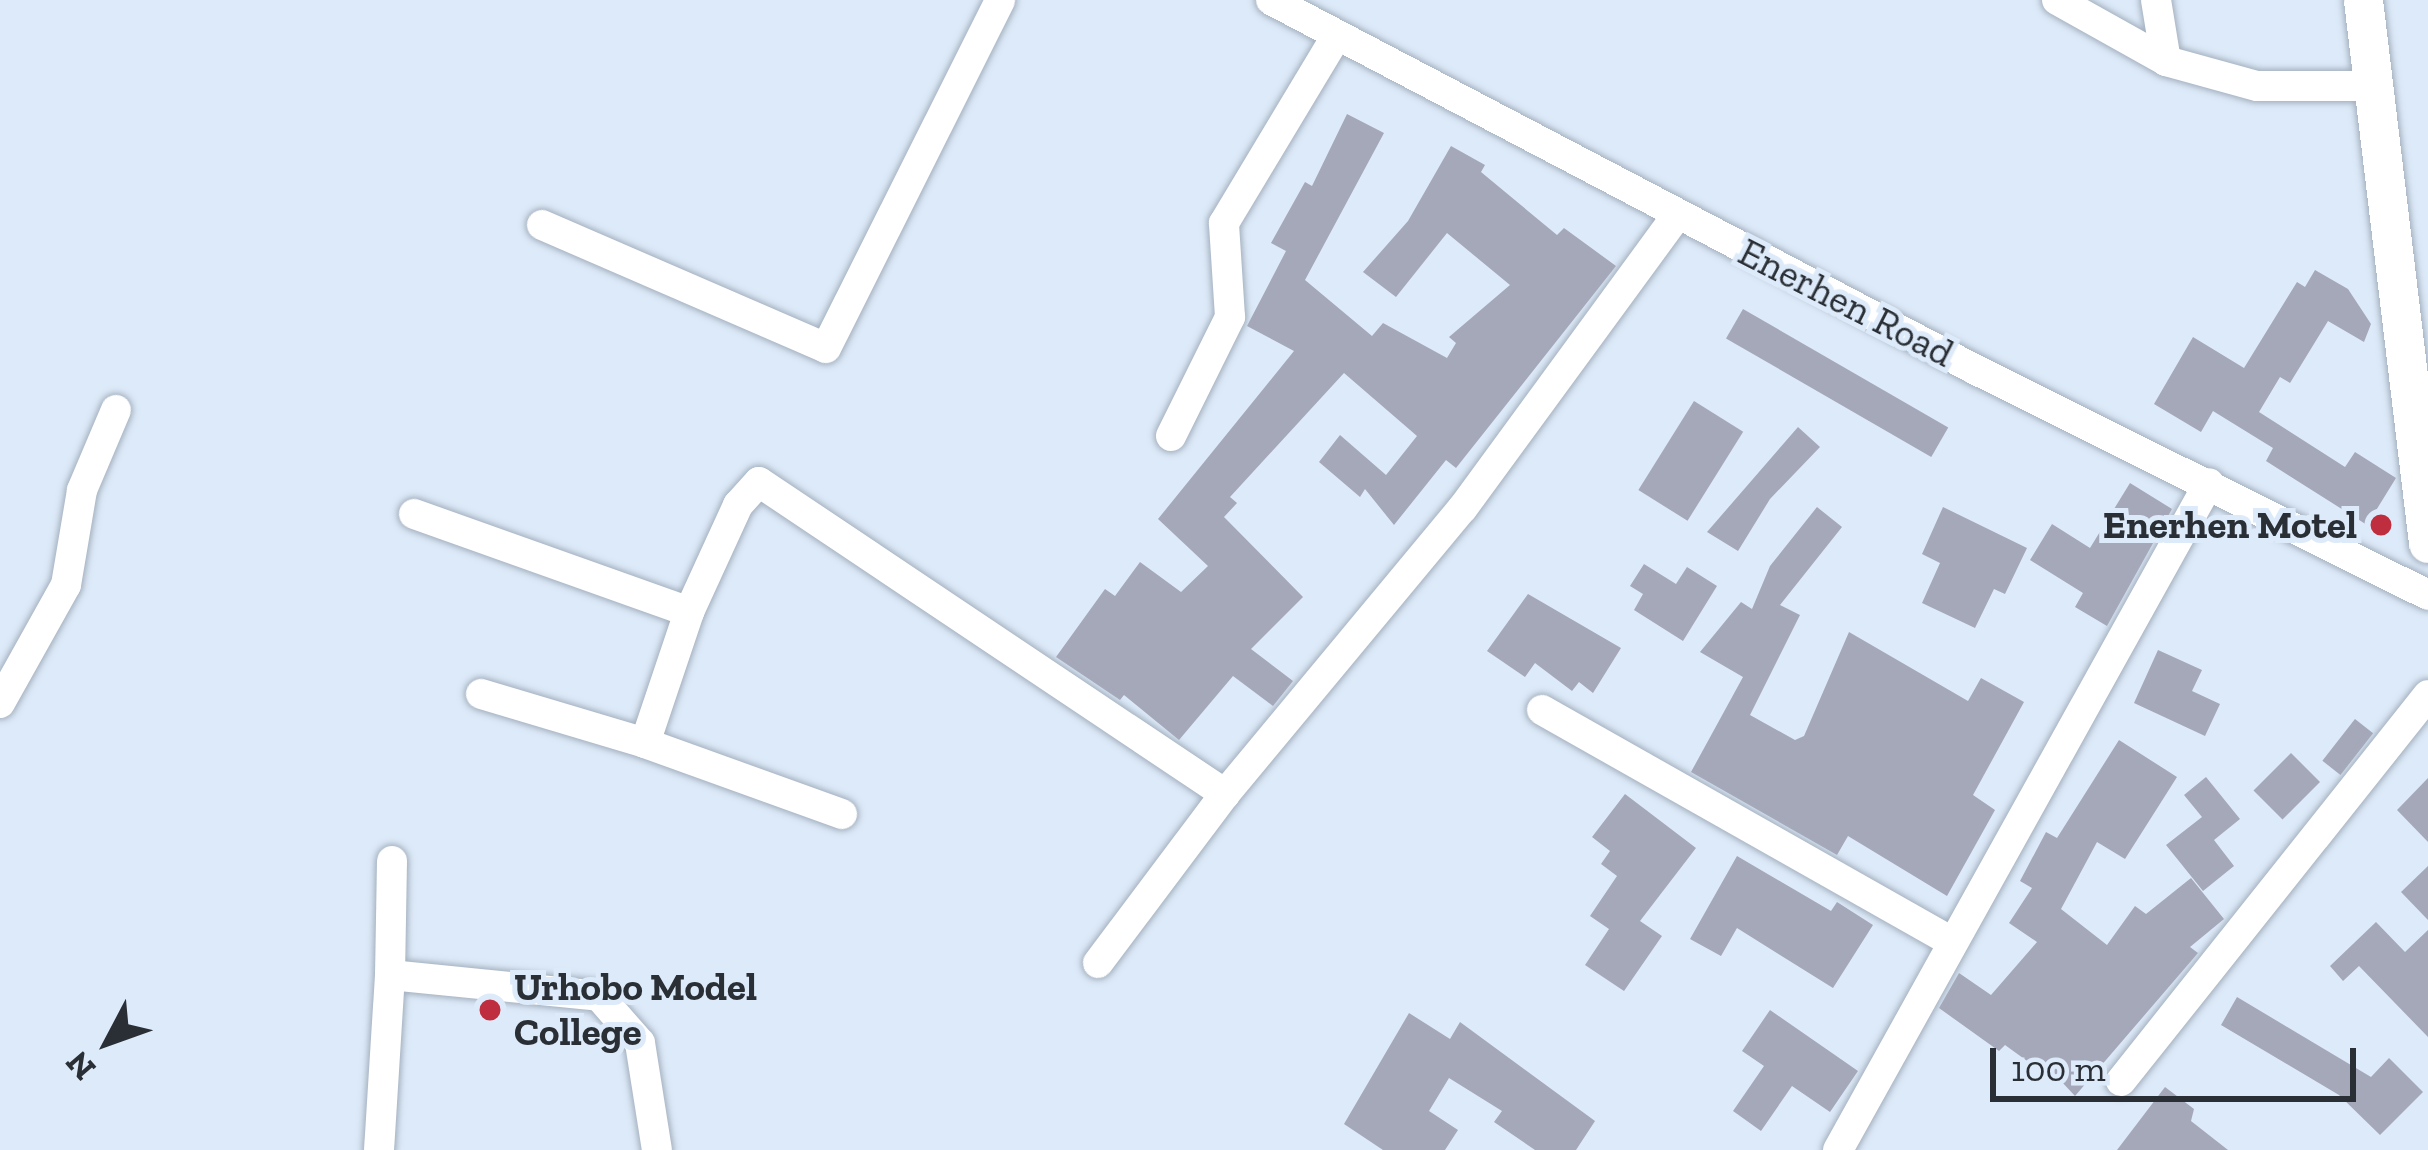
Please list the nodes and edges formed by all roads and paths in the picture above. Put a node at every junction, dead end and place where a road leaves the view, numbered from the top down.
1 (1000, 0) edge
2 (1271, 0) edge
3 (2057, 0) edge
4 (2156, 0) edge
5 (2363, 0) edge
6 (1337, 35) junction
7 (2166, 61) junction
8 (2376, 86) junction
9 (1676, 215) junction
10 (542, 225) dead end
11 (116, 410) dead end
12 (1171, 436) dead end
13 (2209, 483) junction
14 (414, 514) dead end
15 (2428, 543) edge
16 (2428, 595) edge
17 (689, 612) junction
18 (481, 694) dead end
19 (2428, 695) edge
20 (0, 703) edge
21 (1542, 710) dead end
22 (645, 742) junction
23 (1225, 794) junction
24 (842, 814) dead end
25 (392, 861) dead end
26 (1953, 943) junction
27 (1098, 963) dead end
28 (390, 975) junction
29 (2121, 1082) dead end
30 (379, 1150) edge
31 (657, 1150) edge
32 (1838, 1150) edge

1 - 10 street
2 - 6 street, Enerhen Road
3 - 7 street
4 - 7 street
5 - 8 main road
6 - 9 street, Enerhen Road
6 - 12 street
7 - 8 street
8 - 15 main road
9 - 13 street, Enerhen Road
9 - 23 street
11 - 20 street
13 - 16 street, Enerhen Road
13 - 26 street
14 - 17 street
17 - 22 street
17 - 23 street
18 - 22 street
19 - 29 street
21 - 26 street
22 - 24 street
23 - 27 street
25 - 28 street
26 - 32 street
28 - 30 street
28 - 31 street

